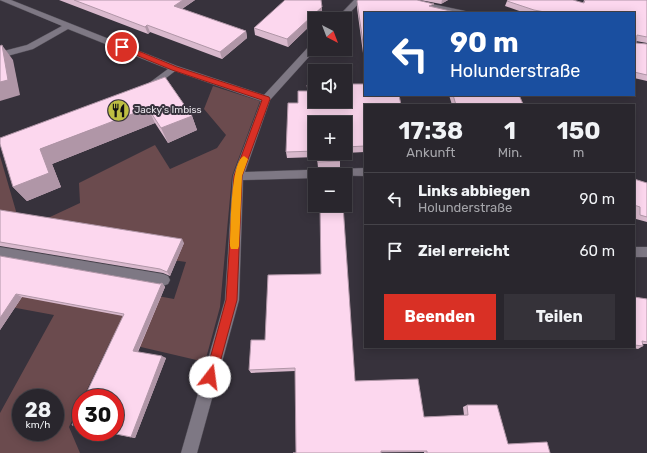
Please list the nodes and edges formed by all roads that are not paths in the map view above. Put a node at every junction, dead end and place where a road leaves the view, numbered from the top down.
1 (4, 0) edge
2 (358, 0) edge
3 (402, 0) edge
4 (347, 12) edge
5 (460, 12) edge
6 (69, 25) junction
7 (308, 53) edge
8 (0, 55) edge
9 (174, 68) junction
10 (137, 94) edge
11 (266, 99) junction
12 (364, 172) edge
13 (238, 176) junction
14 (0, 252) edge
15 (635, 252) edge
16 (647, 252) edge
17 (163, 280) edge
18 (189, 453) edge

1 - 6 street
2 - 4 street
3 - 5 street
6 - 8 street
6 - 9 street
7 - 11 street
9 - 10 street
9 - 11 street
11 - 13 street
12 - 13 street
13 - 18 street
14 - 17 street
15 - 16 street

